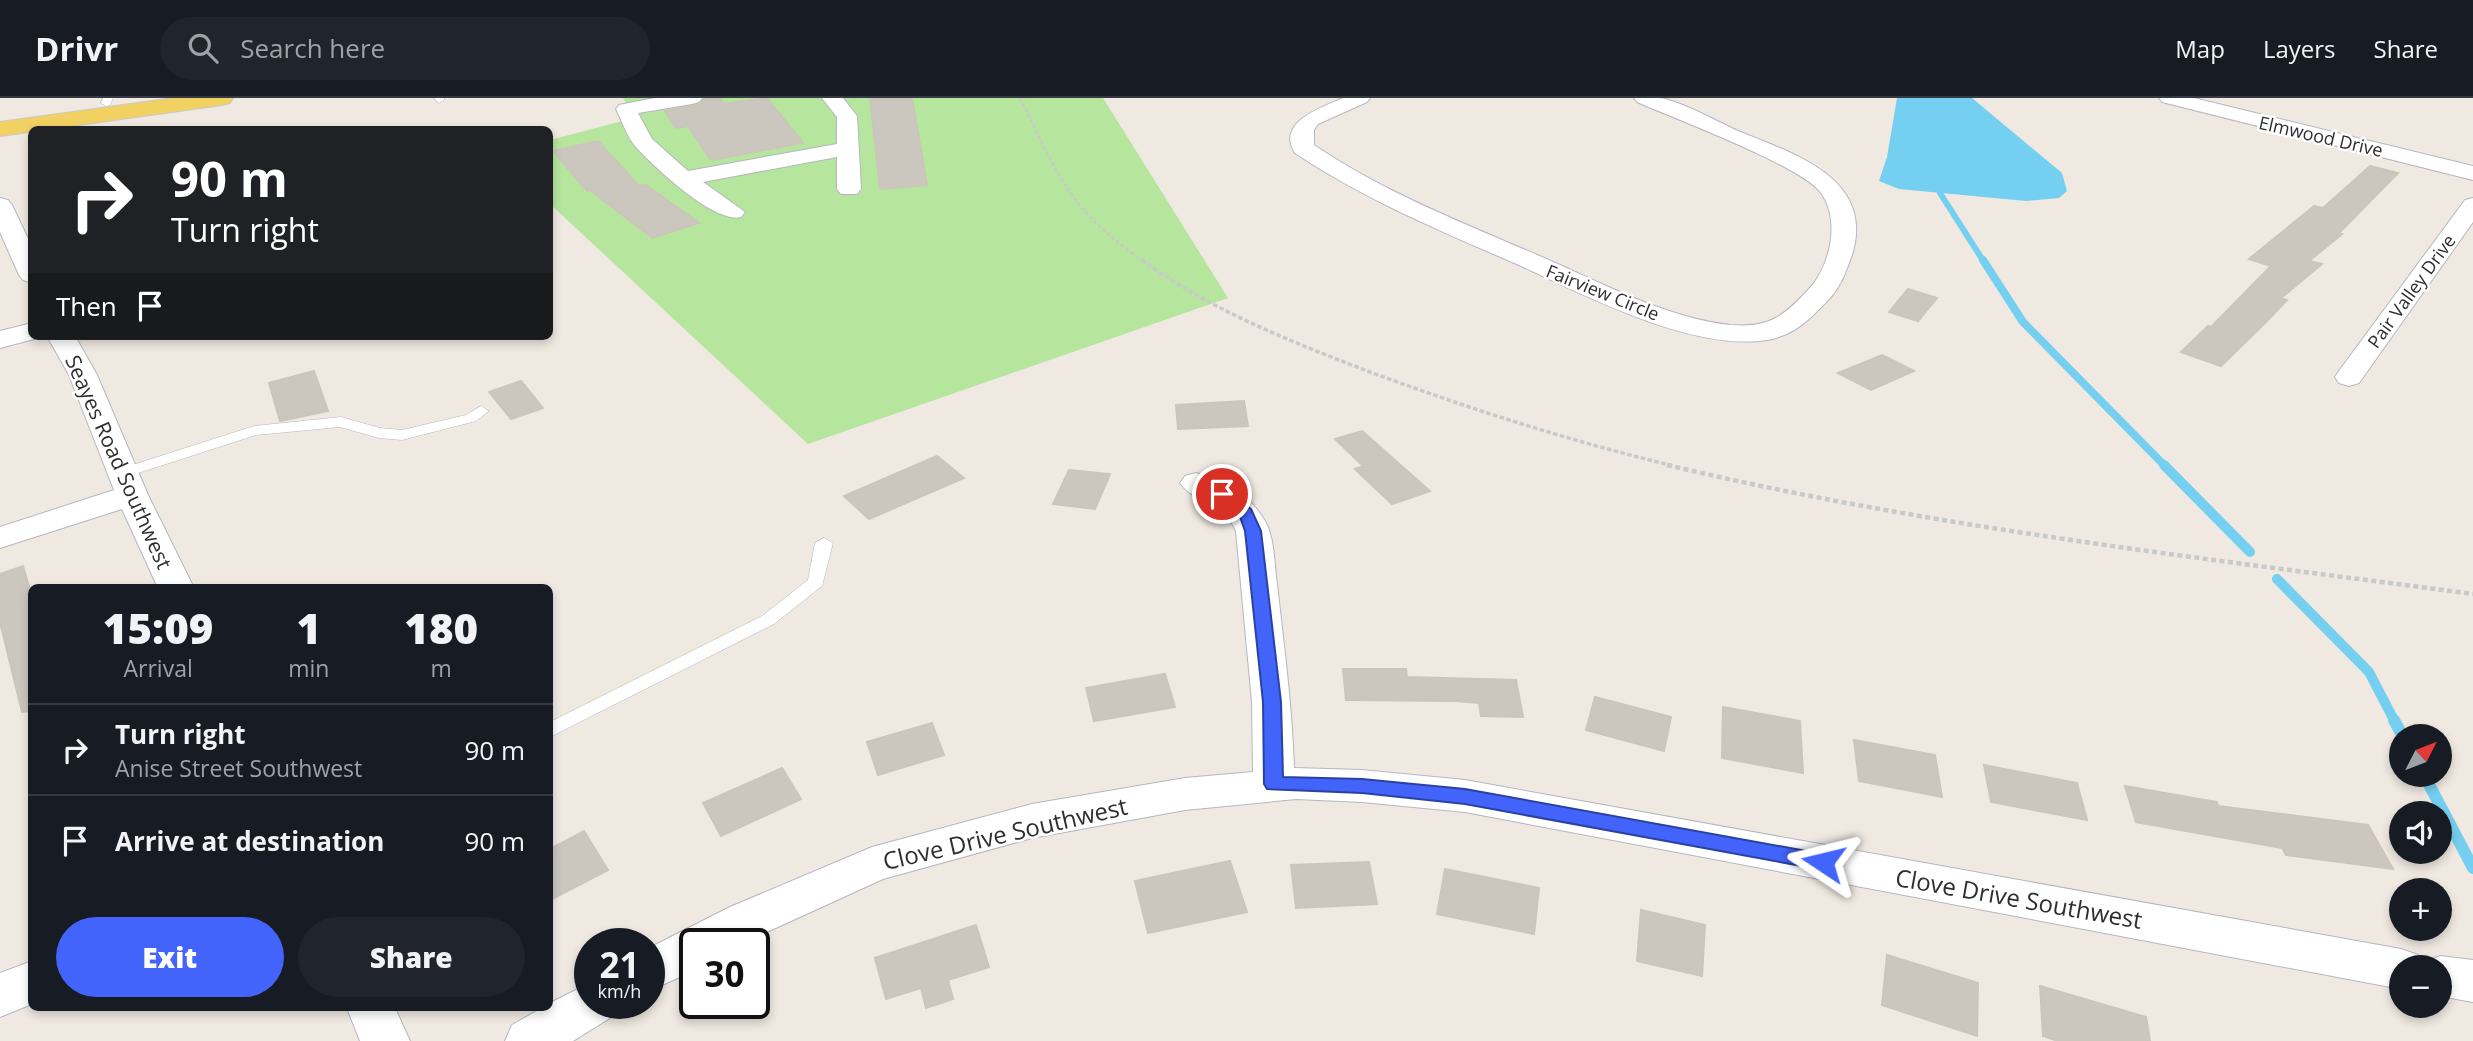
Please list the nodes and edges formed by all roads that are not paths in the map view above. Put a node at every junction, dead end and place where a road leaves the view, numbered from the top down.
1 (145, 98) edge
2 (222, 98) edge
3 (692, 98) edge
4 (832, 98) edge
5 (1360, 98) edge
6 (1644, 98) edge
7 (2169, 98) edge
8 (2258, 98) edge
9 (108, 101) edge
10 (0, 118) edge
11 (2242, 118) junction
12 (0, 129) edge
13 (848, 148) junction
14 (2473, 173) edge
15 (683, 178) junction
16 (849, 189) dead end
17 (0, 205) edge
18 (2473, 205) edge
19 (733, 212) dead end
20 (28, 266) edge
21 (28, 332) edge
22 (0, 340) edge
23 (63, 340) edge
24 (2349, 377) dead end
25 (481, 411) dead end
26 (127, 484) junction
27 (1196, 484) dead end
28 (0, 538) edge
29 (824, 543) dead end
30 (174, 584) edge
31 (553, 728) edge
32 (1274, 784) junction
33 (730, 928) edge
34 (2389, 967) edge
35 (2452, 978) edge
36 (2473, 982) edge
37 (28, 983) edge
38 (0, 996) edge
39 (372, 1011) edge
40 (574, 1014) edge
41 (385, 1041) edge
42 (530, 1041) edge

1 - 9 main road
2 - 12 main road
3 - 15 street
4 - 13 street
5 - 6 street, Fairview Circle
7 - 11 street, Elmwood Drive
8 - 11 street
9 - 10 main road
11 - 14 street, Elmwood Drive
13 - 15 street
13 - 16 street
15 - 19 street
17 - 20 street
18 - 24 street, Pair Valley Drive
21 - 22 street
23 - 26 street, Seayes Road Southwest
25 - 26 lane
26 - 28 street
26 - 30 street, Seayes Road Southwest
27 - 32 street
29 - 31 lane
32 - 33 street, Clove Drive Southwest
32 - 34 street, Clove Drive Southwest
35 - 36 street
37 - 38 street
39 - 41 street
40 - 42 street

